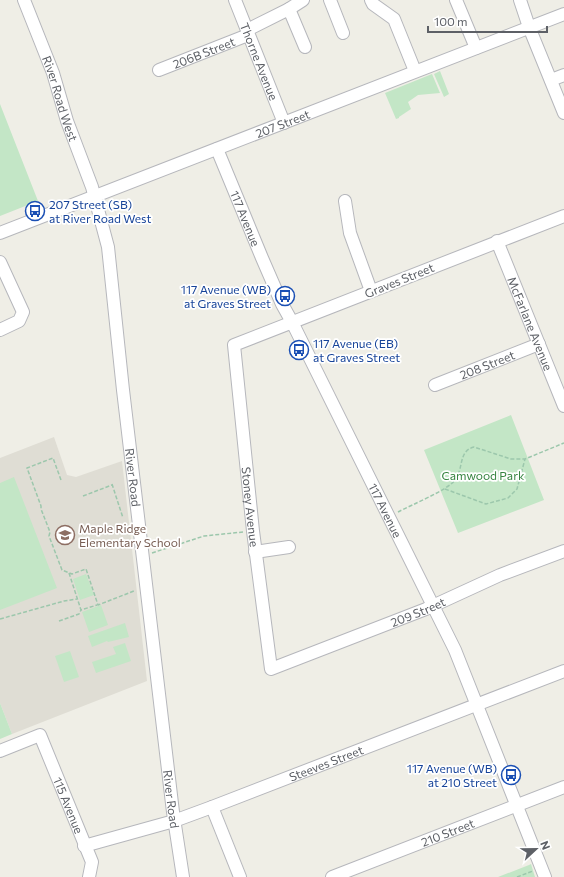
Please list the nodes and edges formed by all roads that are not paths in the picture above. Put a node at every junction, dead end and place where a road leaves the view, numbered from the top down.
1 (24, 0) edge
2 (235, 0) edge
3 (303, 0) edge
4 (330, 0) edge
5 (371, 0) edge
6 (456, 0) edge
7 (520, 0) edge
8 (289, 9) junction
9 (564, 14) edge
10 (529, 27) junction
11 (248, 32) junction
12 (343, 33) dead end
13 (305, 47) dead end
14 (476, 48) junction
15 (159, 70) dead end
16 (414, 72) junction
17 (564, 75) edge
18 (551, 80) junction
19 (564, 113) edge
20 (284, 123) junction
21 (217, 149) junction
22 (95, 197) junction
23 (345, 201) dead end
24 (564, 216) edge
25 (0, 233) edge
26 (497, 241) junction
27 (0, 262) edge
28 (370, 291) junction
29 (292, 322) junction
30 (0, 330) edge
31 (538, 344) junction
32 (234, 345) joint
33 (435, 385) dead end
34 (564, 406) edge
35 (289, 547) dead end
36 (564, 551) edge
37 (255, 552) junction
38 (433, 606) junction
39 (270, 669) joint
40 (564, 671) edge
41 (477, 704) junction
42 (0, 751) edge
43 (564, 787) edge
44 (517, 805) junction
45 (212, 808) junction
46 (174, 821) junction
47 (84, 846) junction
48 (89, 877) edge
49 (183, 877) edge
50 (240, 877) edge
51 (332, 877) edge
52 (545, 877) edge

1 - 22 street, River Road West
2 - 11 street, Thorne Avenue
3 - 8 street, 206B Street
4 - 12 street
5 - 16 street
6 - 14 street
7 - 10 street
8 - 11 street, 206B Street
8 - 13 street
9 - 10 street, 207 Street
10 - 14 street, 207 Street
10 - 18 street
11 - 15 street, 206B Street
11 - 20 street, Thorne Avenue
14 - 16 street, 207 Street
16 - 20 street, 207 Street
17 - 18 street
18 - 19 street
20 - 21 street, 207 Street
21 - 22 street, 207 Street
21 - 29 street, 117 Avenue
22 - 25 street, 207 Street
22 - 46 street, River Road
23 - 28 street
24 - 26 street, Graves Street
26 - 28 street, Graves Street
26 - 31 street, McFarlane Avenue
27 - 30 street
28 - 29 street, Graves Street
29 - 32 street, Graves Street
29 - 38 street, 117 Avenue
31 - 33 street, 208 Street
31 - 34 street, McFarlane Avenue
32 - 37 street, Stoney Avenue
35 - 37 street
36 - 38 street, 209 Street
37 - 39 street, Stoney Avenue
38 - 39 street, 209 Street
38 - 41 street, 117 Avenue
40 - 41 street, Steeves Street
41 - 44 street, 117 Avenue
41 - 45 street, Steeves Street
42 - 47 street, 115 Avenue
43 - 44 street, 210 Street
44 - 51 street, 210 Street
44 - 52 street, 117 Avenue
45 - 46 street, Steeves Street
45 - 50 street
46 - 47 street, Steeves Street
46 - 49 street, River Road
47 - 48 street, 115 Avenue

